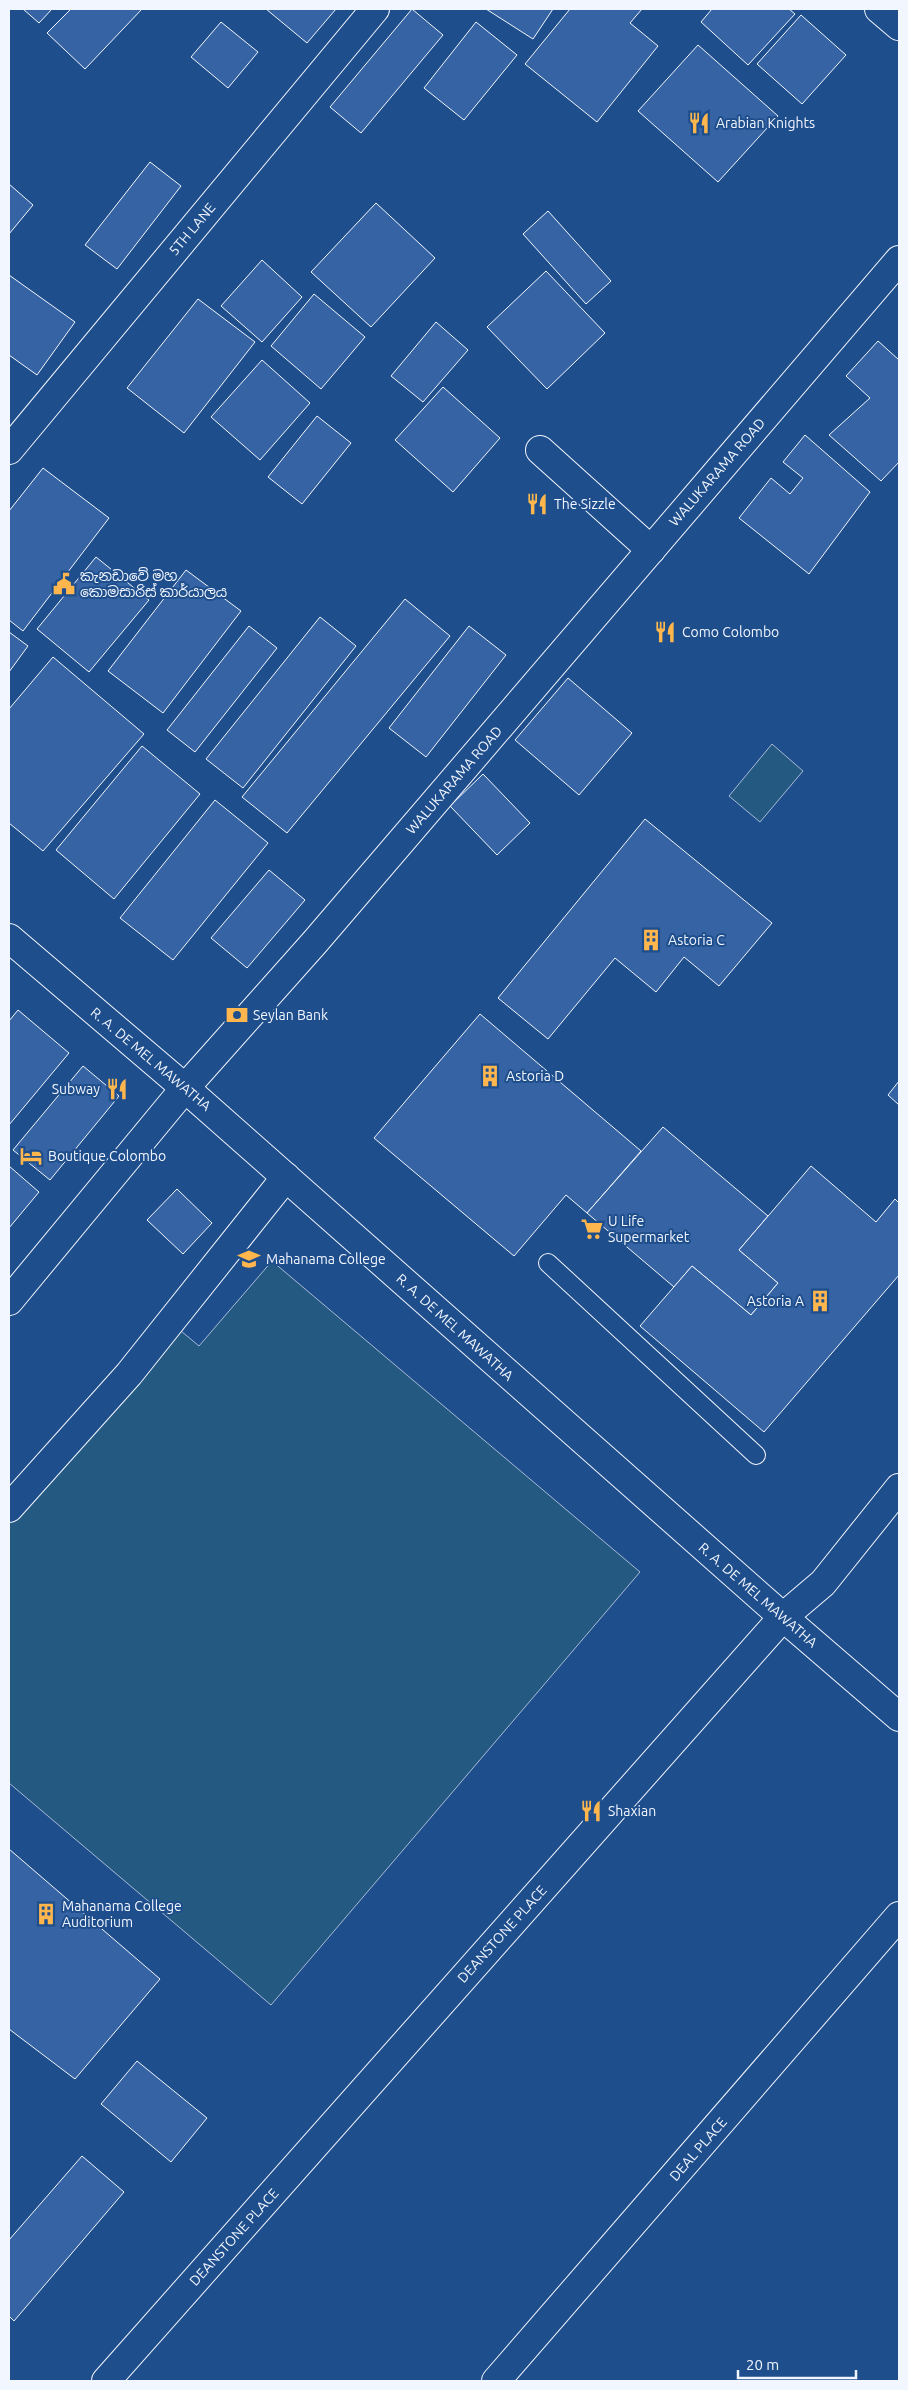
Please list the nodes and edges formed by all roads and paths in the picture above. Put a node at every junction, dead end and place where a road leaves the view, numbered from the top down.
1 (375, 9) edge
2 (899, 260) edge
3 (9, 450) edge
4 (540, 450) dead end
5 (651, 550) junction
6 (9, 938) edge
7 (185, 1088) junction
8 (286, 1177) junction
9 (548, 1263) dead end
10 (9, 1301) edge
11 (756, 1456) dead end
12 (899, 1488) edge
13 (9, 1508) edge
14 (782, 1617) junction
15 (899, 1717) edge
16 (899, 1916) edge
17 (106, 2381) edge
18 (496, 2381) edge

1 - 3 main road, 5TH LANE
2 - 5 main road, WALUKARAMA ROAD
4 - 5 main road
5 - 7 main road, WALUKARAMA ROAD
6 - 7 main road, R. A. DE MEL MAWATHA
7 - 8 main road, R. A. DE MEL MAWATHA
7 - 10 main road, WALUKARAMA ROAD
8 - 13 main road
8 - 14 main road, R. A. DE MEL MAWATHA
9 - 11 lane
12 - 14 main road, DEANSTONE PLACE
14 - 15 main road, R. A. DE MEL MAWATHA
14 - 17 main road, DEANSTONE PLACE
16 - 18 main road, DEAL PLACE

